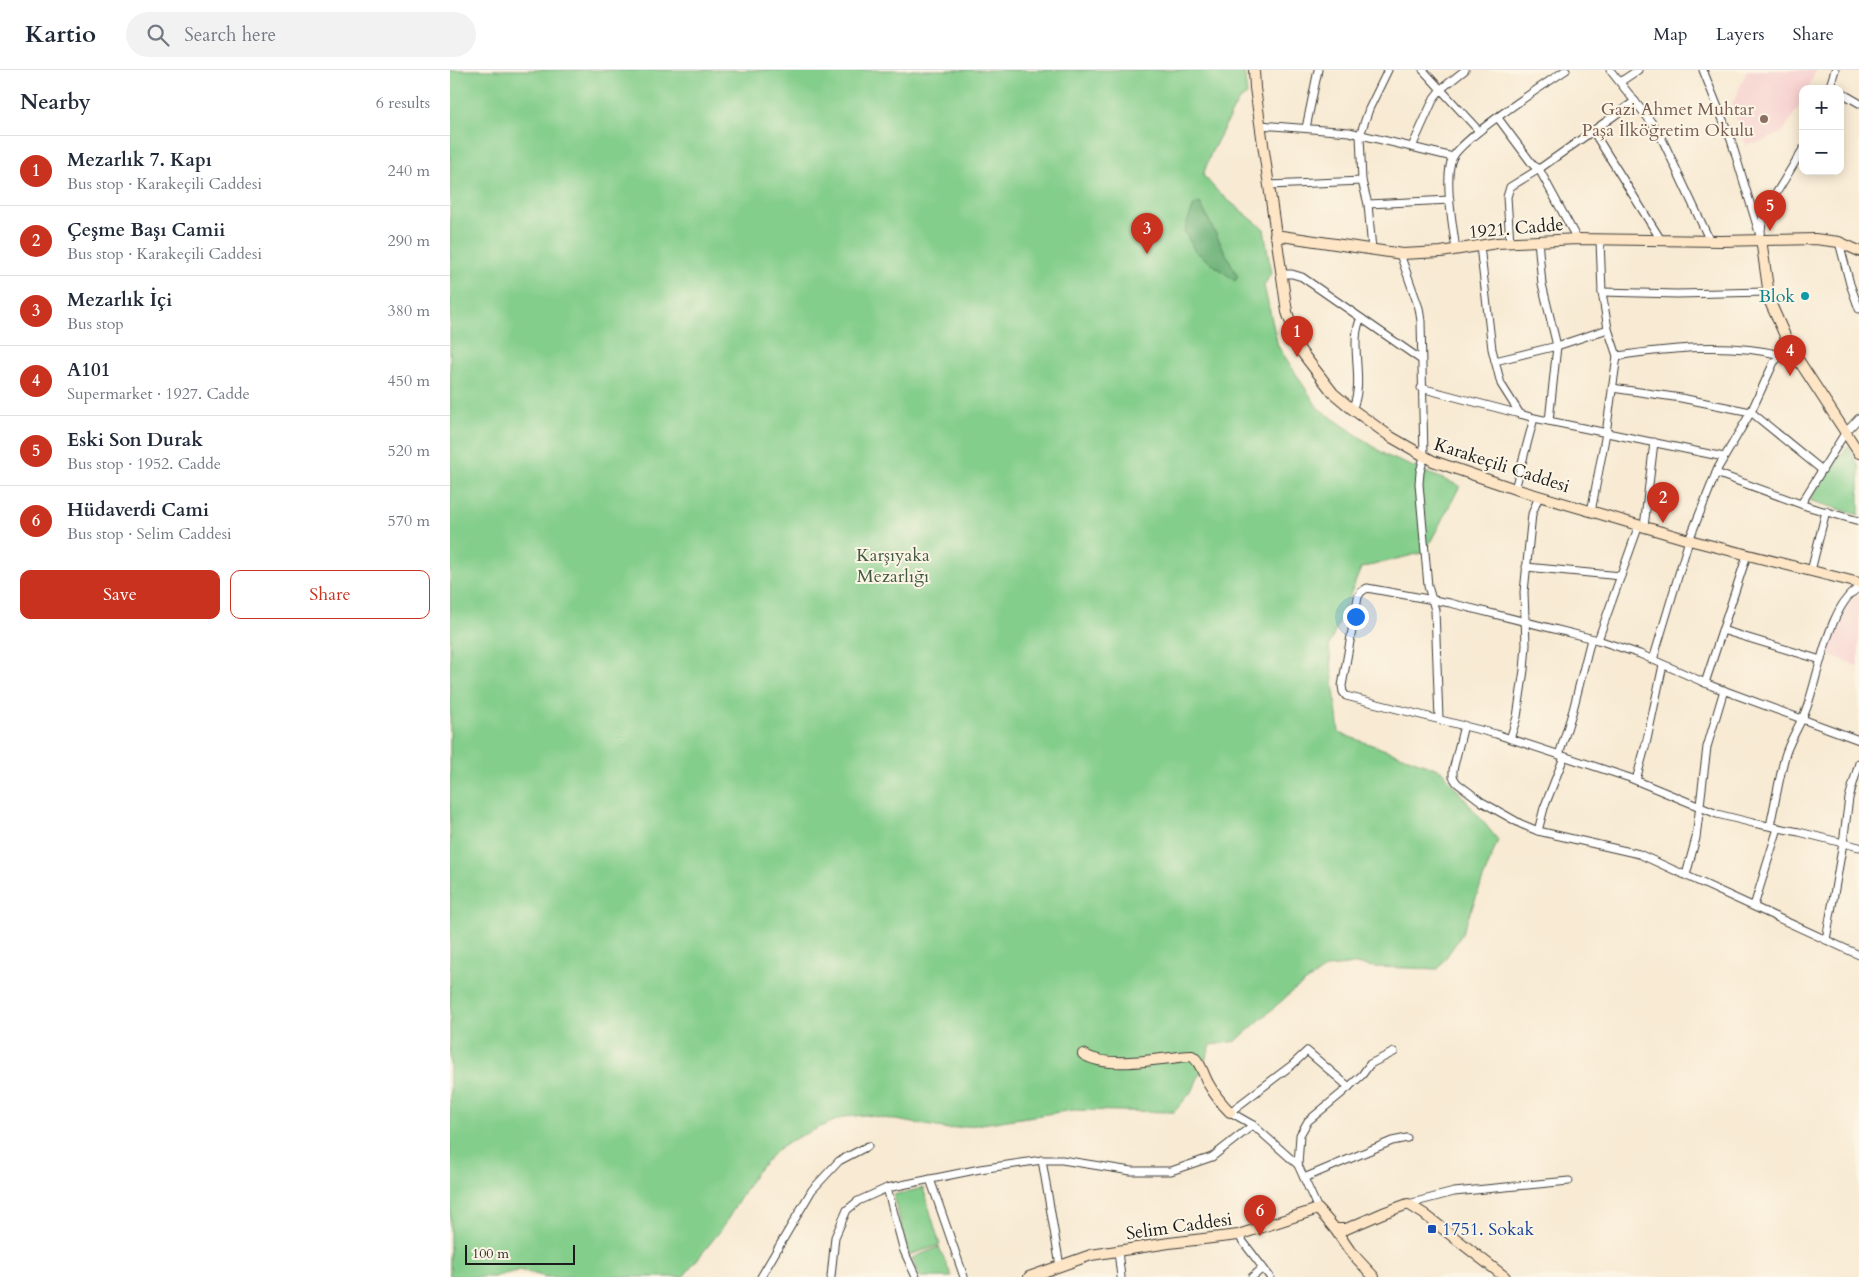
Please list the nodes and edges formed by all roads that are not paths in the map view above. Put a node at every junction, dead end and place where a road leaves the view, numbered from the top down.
1 (1254, 70) edge
2 (1318, 70) edge
3 (1388, 70) edge
4 (1423, 70) edge
5 (1465, 70) edge
6 (1566, 70) edge
7 (1610, 70) edge
8 (1638, 70) edge
9 (1703, 70) edge
10 (1835, 70) edge
11 (1620, 82) junction
12 (1832, 85) edge
13 (1441, 89) junction
14 (1844, 94) edge
15 (1635, 101) junction
16 (1859, 102) edge
17 (1498, 118) junction
18 (1260, 125) junction
19 (1306, 128) junction
20 (1479, 131) junction
21 (1593, 131) junction
22 (1360, 135) junction
23 (1412, 147) junction
24 (1799, 156) edge
25 (1452, 157) junction
26 (1539, 170) junction
27 (1362, 181) junction
28 (1269, 185) junction
29 (1450, 200) junction
30 (1368, 204) junction
31 (1275, 235) junction
32 (1577, 239) junction
33 (1761, 239) junction
34 (1538, 240) junction
35 (1600, 240) junction
36 (1661, 240) junction
37 (1710, 241) junction
38 (1839, 242) junction
39 (1510, 243) junction
40 (1480, 246) junction
41 (1372, 250) junction
42 (1456, 250) junction
43 (1859, 251) edge
44 (1400, 254) junction
45 (1281, 274) junction
46 (1602, 292) junction
47 (1767, 292) junction
48 (1859, 309) edge
49 (1361, 318) junction
50 (1608, 329) junction
51 (1557, 346) junction
52 (1790, 348) junction
53 (1617, 356) junction
54 (1782, 356) junction
55 (1420, 359) junction
56 (1495, 361) junction
57 (1421, 388) junction
58 (1612, 388) junction
59 (1352, 409) junction
60 (1751, 412) junction
61 (1520, 414) junction
62 (1534, 418) junction
63 (1859, 418) edge
64 (1549, 421) junction
65 (1606, 433) junction
66 (1845, 434) junction
67 (1654, 442) junction
68 (1859, 453) edge
69 (1424, 457) junction
70 (1724, 457) junction
71 (1822, 470) junction
72 (1716, 473) junction
73 (1515, 489) junction
74 (1539, 496) junction
75 (1801, 504) junction
76 (1826, 511) junction
77 (1591, 512) junction
78 (1859, 520) edge
79 (1641, 526) junction
80 (1689, 540) junction
81 (1747, 555) junction
82 (1526, 567) junction
83 (1810, 570) junction
84 (1621, 576) junction
85 (1859, 583) edge
86 (1859, 588) edge
87 (1430, 598) junction
88 (1525, 621) junction
89 (1722, 630) junction
90 (1594, 639) junction
91 (1653, 660) junction
92 (1821, 660) junction
93 (1663, 665) junction
94 (1705, 683) junction
95 (1724, 690) junction
96 (1802, 718) junction
97 (1439, 719) junction
98 (1464, 725) junction
99 (1510, 739) junction
100 (1859, 740) edge
101 (1562, 756) junction
102 (1859, 763) edge
103 (1636, 780) junction
104 (1701, 806) junction
105 (1770, 826) junction
106 (1778, 828) junction
107 (1538, 831) junction
108 (1844, 843) junction
109 (1859, 847) edge
110 (1686, 875) junction
111 (1754, 906) junction
112 (1826, 940) junction
113 (1859, 955) edge
114 (1394, 1052) dead end
115 (1084, 1054) dead end
116 (1349, 1087) junction
117 (1230, 1112) junction
118 (1253, 1125) junction
119 (1407, 1138) dead end
120 (868, 1146) dead end
121 (1042, 1160) junction
122 (1298, 1165) junction
123 (1304, 1178) junction
124 (930, 1179) junction
125 (1569, 1181) dead end
126 (887, 1188) junction
127 (1408, 1204) junction
128 (1318, 1209) junction
129 (1335, 1229) junction
130 (1238, 1235) junction
131 (1118, 1251) junction
132 (1060, 1266) junction
133 (1263, 1268) junction
134 (761, 1277) edge
135 (831, 1277) edge
136 (916, 1277) edge
137 (964, 1277) edge
138 (1029, 1277) edge
139 (1121, 1277) edge
140 (1252, 1277) edge
141 (1270, 1277) edge
142 (1374, 1277) edge
143 (1505, 1277) edge

1 - 18 main road, Karakeçili Caddesi
2 - 19 street
3 - 22 street
4 - 13 street
5 - 13 street
6 - 17 street
7 - 11 street
8 - 11 street
9 - 33 street
10 - 12 street
11 - 15 street
13 - 20 street
13 - 23 street
14 - 16 street
15 - 21 street
15 - 37 street
17 - 20 street
17 - 26 street
18 - 19 street
18 - 28 main road, Karakeçili Caddesi
19 - 22 street
20 - 25 street
21 - 26 street
21 - 36 street
22 - 23 street
22 - 27 street
23 - 25 street
24 - 33 street
25 - 29 street
26 - 32 street
26 - 39 street
27 - 28 street
27 - 30 street
28 - 31 main road, Karakeçili Caddesi
29 - 30 street
29 - 42 street
30 - 41 street
31 - 41 main road, 1921. Cadde
31 - 45 main road, Karakeçili Caddesi
32 - 34 main road, 1921. Cadde
32 - 35 main road, 1921. Cadde
33 - 37 main road, 1921. Cadde
33 - 38 main road, 1921. Cadde
33 - 47 main road
34 - 39 main road, 1921. Cadde
34 - 51 street
35 - 36 main road, 1921. Cadde
35 - 46 street
36 - 37 main road, 1921. Cadde
38 - 43 main road
38 - 48 street
39 - 40 main road, 1921. Cadde
40 - 42 main road, 1921. Cadde
40 - 56 street
41 - 44 main road, 1921. Cadde
42 - 44 main road, 1921. Cadde
44 - 55 street
45 - 49 street
45 - 59 main road, Karakeçili Caddesi
46 - 47 street
46 - 50 street
47 - 52 main road
49 - 55 street
49 - 59 street
50 - 51 street
50 - 53 street
51 - 56 street
51 - 64 street
52 - 54 street
52 - 66 main road
53 - 54 street
53 - 58 street
54 - 60 street
55 - 57 street
56 - 61 street
57 - 61 street
57 - 69 street
58 - 60 street
58 - 65 street
59 - 69 main road, Karakeçili Caddesi
60 - 70 street
60 - 71 street
61 - 62 street
62 - 64 street
62 - 73 street
63 - 66 street
64 - 65 street
65 - 67 street
65 - 77 street
66 - 68 main road
66 - 71 street
67 - 70 street
67 - 79 street
69 - 73 main road, Karakeçili Caddesi
69 - 87 street
70 - 72 street
71 - 75 street
72 - 75 street
72 - 80 street
73 - 74 main road, Karakeçili Caddesi
74 - 77 main road, Karakeçili Caddesi
74 - 82 street
75 - 76 street
76 - 78 street
76 - 83 street
77 - 79 main road, Karakeçili Caddesi
79 - 80 main road, Karakeçili Caddesi
79 - 84 street
80 - 81 main road, Karakeçili Caddesi
80 - 91 street
81 - 83 main road, Karakeçili Caddesi
81 - 89 street
82 - 84 street
82 - 88 street
83 - 85 main road, Karakeçili Caddesi
84 - 90 street
86 - 92 street
87 - 88 street
87 - 97 street
87 - 97 street
88 - 90 street
88 - 99 street
89 - 92 street
89 - 94 street
90 - 91 street
90 - 101 street
91 - 93 street
92 - 96 street
93 - 94 street
93 - 103 street
94 - 95 street
95 - 96 street
95 - 104 street
96 - 100 street
96 - 105 street
97 - 98 street
98 - 99 street
98 - 107 street
99 - 101 street
101 - 103 street
101 - 107 street
102 - 108 street
103 - 104 street
104 - 105 street
104 - 110 street
105 - 106 street
106 - 108 street
106 - 111 street
107 - 110 street
108 - 109 street
108 - 112 street
110 - 111 street
111 - 112 street
112 - 113 street
114 - 116 street
115 - 117 main road
116 - 117 street
116 - 122 street
117 - 118 street
118 - 121 street
118 - 122 street
119 - 123 street
120 - 134 street
121 - 124 street
121 - 132 street
122 - 123 street
123 - 128 street
124 - 126 street
124 - 137 street
125 - 127 street
126 - 135 street
126 - 136 street
127 - 129 main road
127 - 143 main road
128 - 129 main road
128 - 130 main road, Selim Caddesi
129 - 142 main road
130 - 131 main road, Selim Caddesi
130 - 133 street
131 - 132 main road, Selim Caddesi
131 - 139 street
132 - 138 main road, Selim Caddesi
133 - 140 street
133 - 141 street

